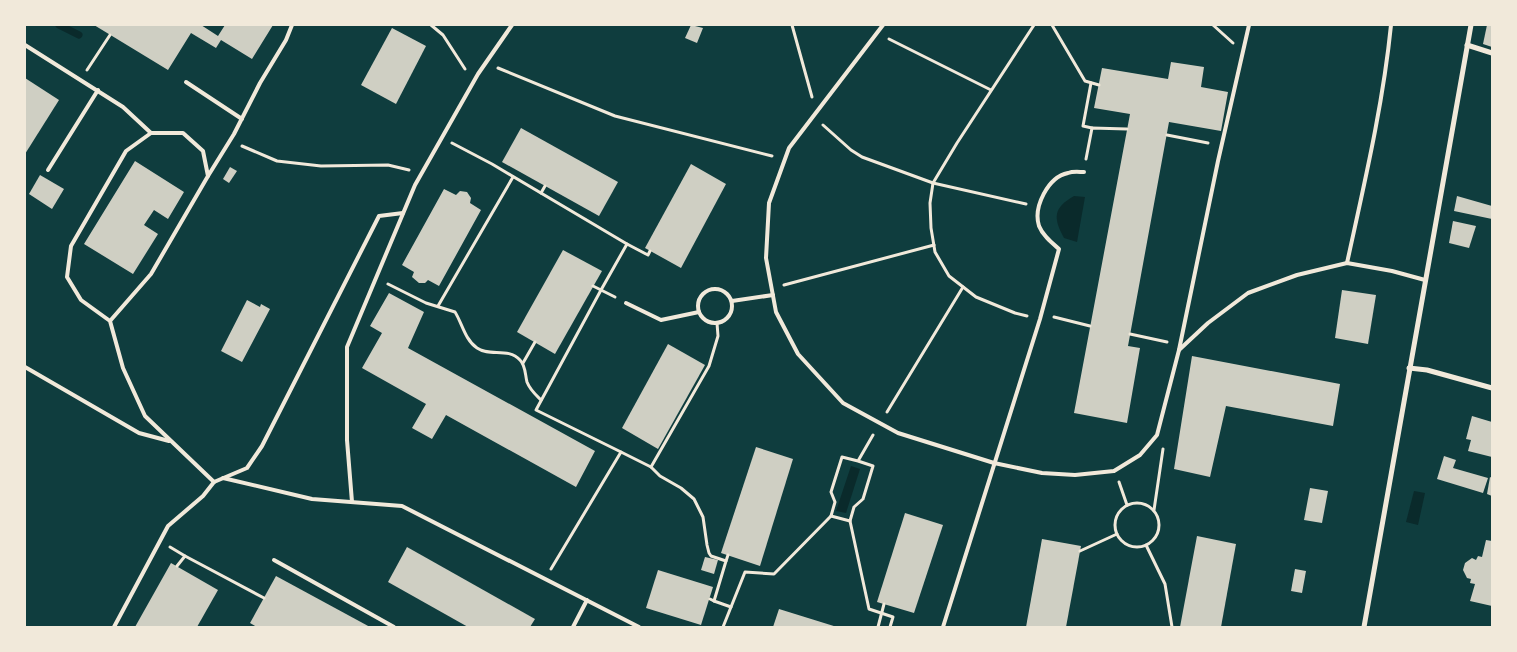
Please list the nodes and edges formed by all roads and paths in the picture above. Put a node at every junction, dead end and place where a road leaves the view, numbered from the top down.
1 (292, 25) edge
2 (431, 25) edge
3 (512, 25) edge
4 (792, 25) edge
5 (883, 25) edge
6 (1034, 25) edge
7 (1052, 25) edge
8 (1213, 25) edge
9 (1249, 25) edge
10 (1391, 25) edge
11 (1471, 25) edge
12 (877, 33) junction
13 (110, 35) dead end
14 (25, 44) edge
15 (1467, 45) junction
16 (1492, 52) edge
17 (1242, 57) junction
18 (486, 63) junction
19 (81, 80) junction
20 (186, 82) dead end
21 (473, 83) junction
22 (1091, 83) junction
23 (1099, 84) dead end
24 (98, 90) junction
25 (991, 90) junction
26 (815, 114) junction
27 (242, 119) junction
28 (1092, 128) junction
29 (1127, 129) dead end
30 (151, 133) junction
31 (1167, 135) dead end
32 (442, 138) junction
33 (230, 141) junction
34 (1205, 143) dead end
35 (1088, 152) dead end
36 (785, 159) junction
37 (48, 170) dead end
38 (1084, 172) dead end
39 (422, 174) junction
40 (208, 176) junction
41 (513, 176) junction
42 (933, 183) junction
43 (545, 186) dead end
44 (541, 193) junction
45 (1038, 207) junction
46 (403, 213) junction
47 (627, 244) junction
48 (934, 245) junction
49 (650, 251) dead end
50 (1346, 263) junction
51 (376, 278) junction
52 (1425, 280) junction
53 (594, 286) dead end
54 (963, 287) junction
55 (771, 288) junction
56 (601, 290) junction
57 (773, 295) junction
58 (732, 301) junction
59 (626, 303) joint
60 (438, 306) junction
61 (699, 312) junction
62 (1040, 319) junction
63 (1060, 319) dead end
64 (110, 321) junction
65 (717, 323) junction
66 (1090, 326) dead end
67 (1130, 334) dead end
68 (1163, 340) dead end
69 (535, 342) dead end
70 (1179, 350) junction
71 (523, 364) junction
72 (25, 367) edge
73 (1409, 368) junction
74 (1492, 388) edge
75 (541, 400) junction
76 (880, 423) junction
77 (1154, 439) junction
78 (172, 441) junction
79 (621, 452) junction
80 (858, 462) junction
81 (994, 463) junction
82 (652, 467) junction
83 (1114, 471) junction
84 (222, 478) junction
85 (214, 482) junction
86 (352, 502) junction
87 (1127, 505) junction
88 (1154, 510) junction
89 (831, 516) junction
90 (850, 521) junction
91 (1117, 534) junction
92 (1146, 545) junction
93 (1080, 551) dead end
94 (728, 555) dead end
95 (274, 560) dead end
96 (726, 561) junction
97 (177, 566) dead end
98 (545, 579) junction
99 (264, 598) dead end
100 (710, 599) dead end
101 (587, 600) junction
102 (714, 600) junction
103 (884, 604) dead end
104 (731, 607) junction
105 (881, 613) junction
106 (114, 627) edge
107 (394, 627) edge
108 (573, 627) edge
109 (639, 627) edge
110 (723, 627) edge
111 (878, 627) edge
112 (890, 627) edge
113 (942, 627) edge
114 (1172, 627) edge
115 (1364, 627) edge

1 - 27 lane
2 - 21 path
3 - 18 lane
4 - 26 path
5 - 12 lane
6 - 25 path
7 - 22 path
8 - 17 path
9 - 17 lane
10 - 50 lane
11 - 15 street
12 - 25 path
12 - 26 lane
13 - 19 path
14 - 19 lane
15 - 16 street
15 - 52 street
17 - 70 lane
18 - 21 lane
18 - 36 path
19 - 24 lane
20 - 27 lane
21 - 32 lane
22 - 23 path
22 - 28 path
24 - 30 lane
24 - 37 lane
25 - 42 path
26 - 36 lane
26 - 42 path
27 - 33 lane
28 - 29 path
28 - 35 path
30 - 40 lane
30 - 64 lane
31 - 34 path
32 - 39 lane
32 - 41 path
33 - 39 path
33 - 40 lane
36 - 55 lane
38 - 45 lane
39 - 46 lane
40 - 64 lane
41 - 44 path
41 - 60 path
42 - 45 path
42 - 48 path
43 - 44 path
44 - 47 path
45 - 62 lane
46 - 51 lane
46 - 84 lane
47 - 49 path
47 - 56 path
48 - 54 path
48 - 55 path
50 - 52 lane
50 - 70 lane
51 - 60 path
51 - 86 lane
52 - 73 street
53 - 56 path
54 - 62 path
54 - 76 path
55 - 57 lane
56 - 59 path
56 - 75 path
57 - 58 lane
57 - 76 lane
58 - 61 lane
58 - 65 lane
59 - 61 lane
60 - 71 path
61 - 65 lane
62 - 81 lane
63 - 66 path
64 - 78 lane
65 - 82 path
67 - 68 path
69 - 71 path
70 - 77 lane
71 - 75 path
72 - 78 lane
73 - 74 street
73 - 115 street
75 - 79 path
76 - 80 path
76 - 81 lane
77 - 83 lane
77 - 88 path
78 - 85 lane
79 - 82 path
79 - 98 path
80 - 89 path
80 - 90 path
81 - 83 lane
81 - 113 lane
82 - 96 path
83 - 87 path
84 - 85 lane
84 - 86 lane
85 - 106 lane
86 - 98 lane
87 - 88 path
87 - 91 path
88 - 92 path
89 - 90 path
89 - 104 path
90 - 105 path
91 - 92 path
91 - 93 path
92 - 114 path
94 - 96 path
95 - 107 lane
96 - 102 path
97 - 99 path
98 - 101 lane
100 - 102 path
101 - 108 lane
101 - 109 lane
102 - 104 path
103 - 105 path
104 - 110 path
105 - 111 path
105 - 112 path

